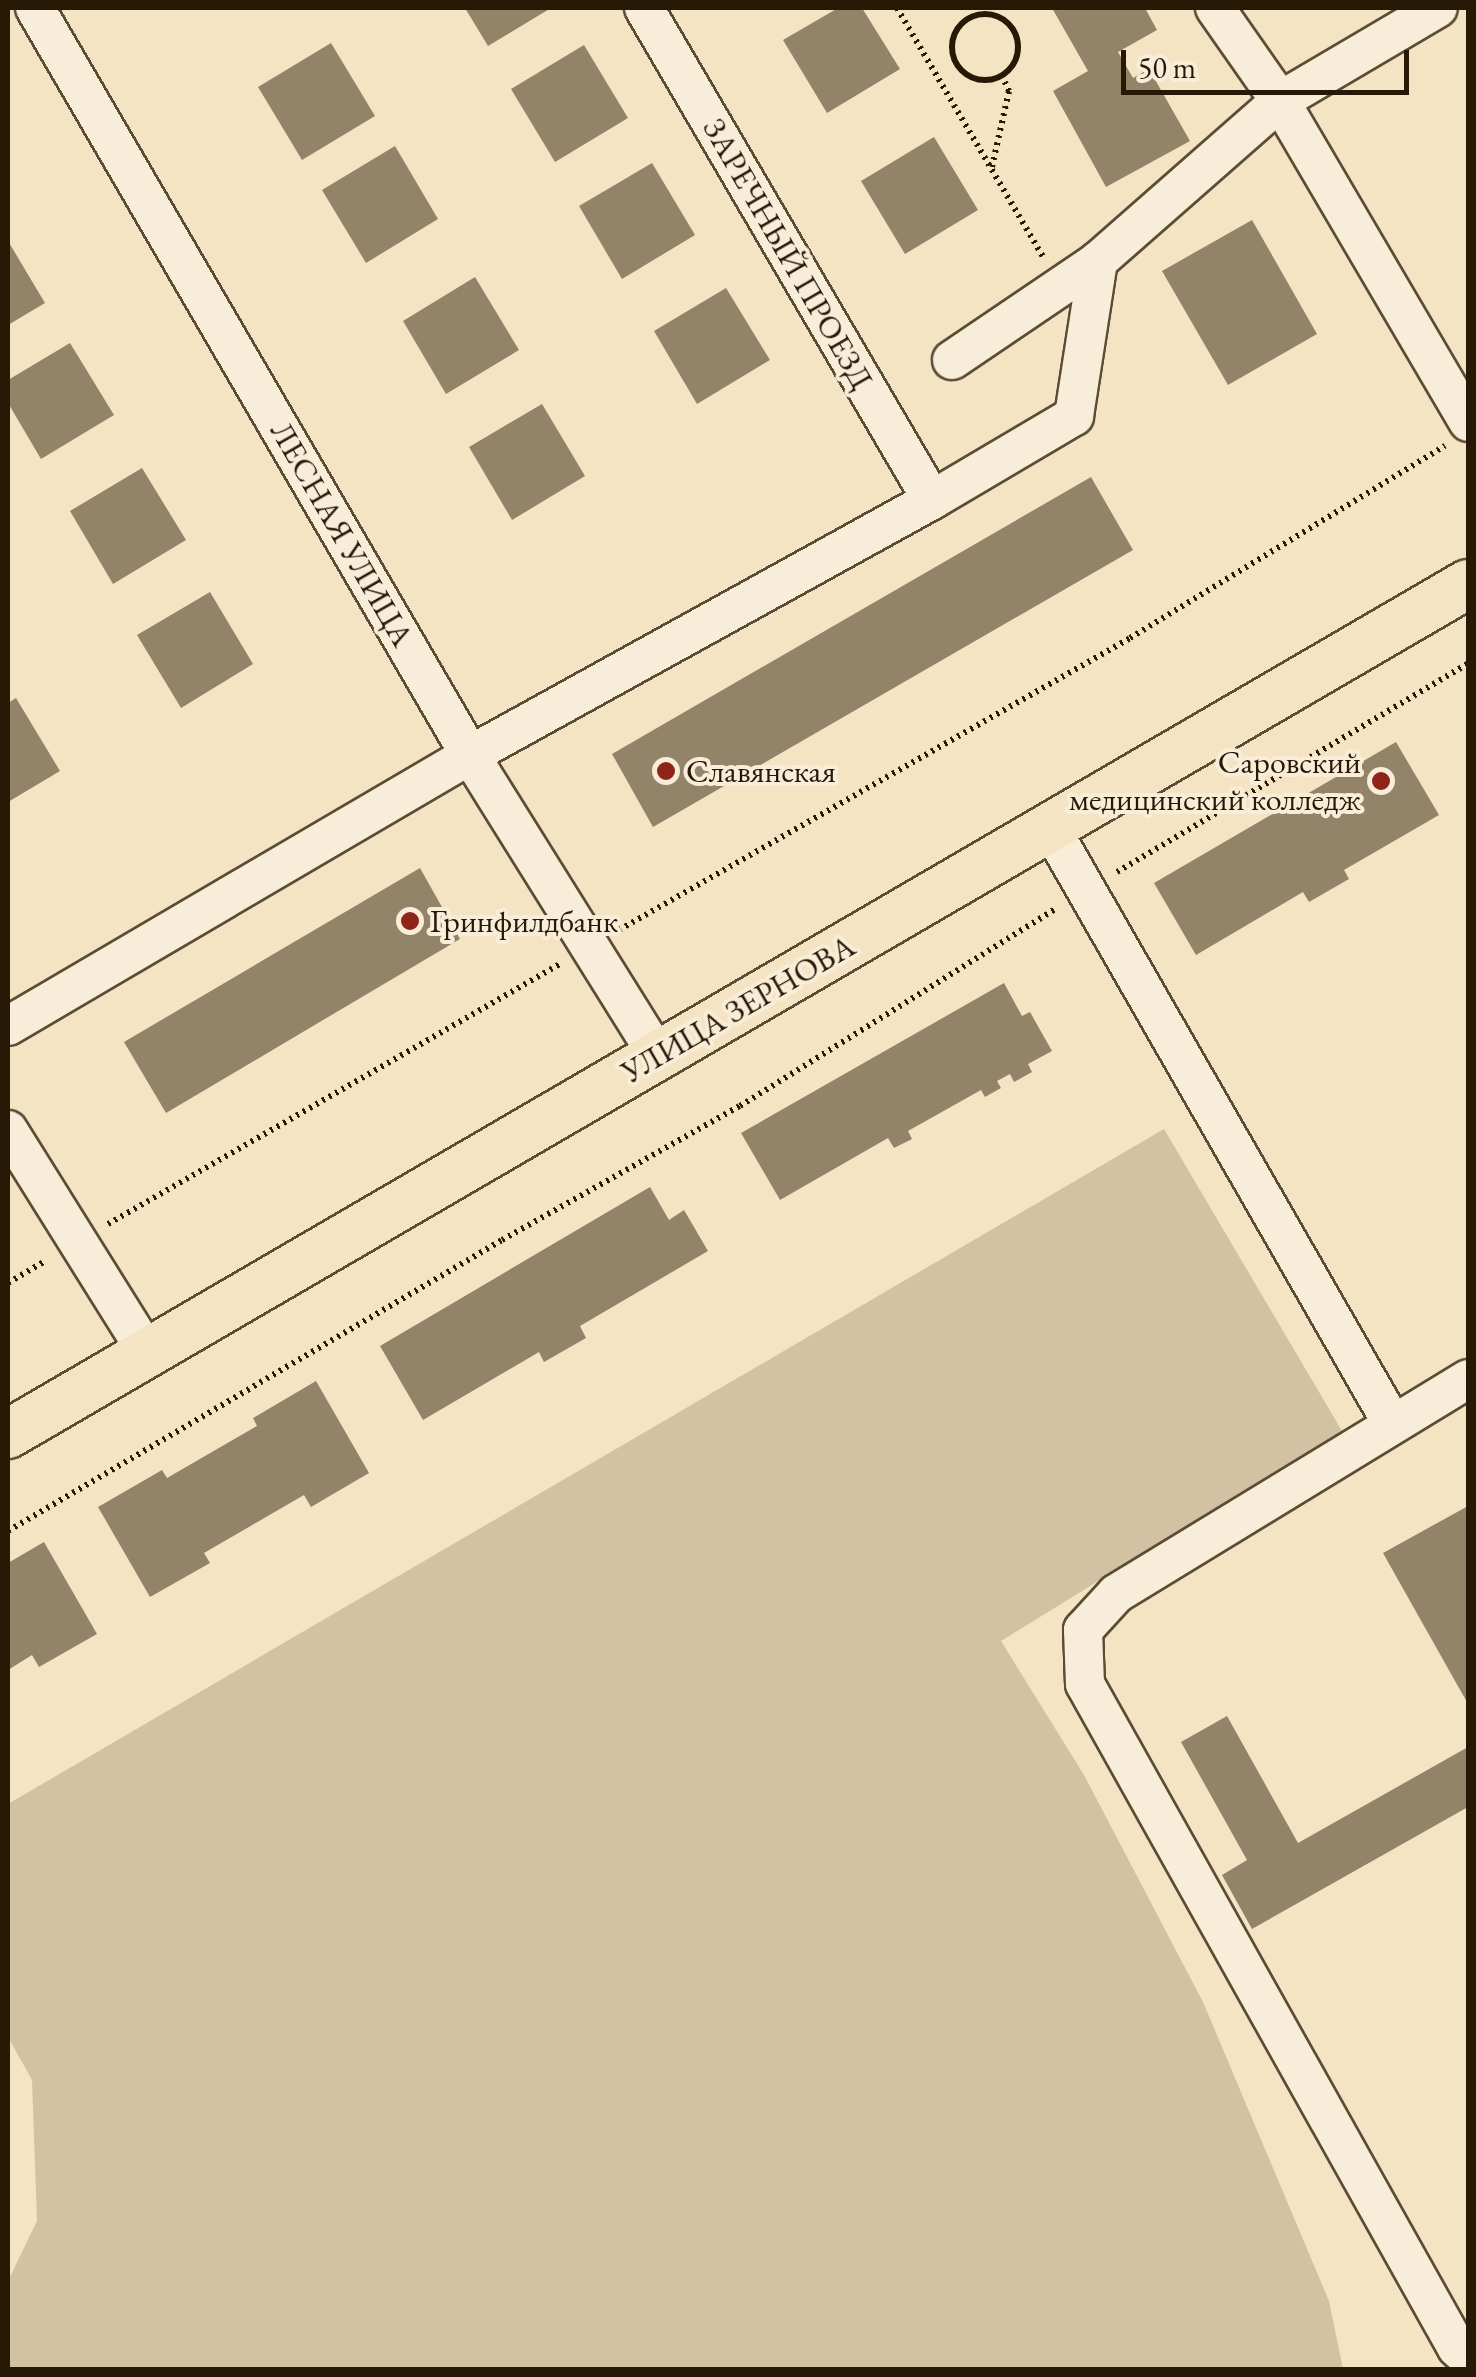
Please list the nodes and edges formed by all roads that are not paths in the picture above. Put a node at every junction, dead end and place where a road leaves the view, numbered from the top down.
1 (35, 8) edge
2 (644, 8) edge
3 (1216, 8) edge
4 (1438, 8) edge
5 (1280, 101) junction
6 (1098, 262) junction
7 (952, 360) dead end
8 (1461, 432) edge
9 (932, 500) junction
10 (1468, 584) edge
11 (470, 754) junction
12 (1050, 828) junction
13 (8, 1026) edge
14 (658, 1056) junction
15 (8, 1130) edge
16 (148, 1354) junction
17 (1468, 1380) edge
18 (1392, 1423) junction
19 (8, 1434) edge
20 (1468, 2358) edge

1 - 11 street, ЛЕСНАЯ УЛИЦА
2 - 9 street, ЗАРЕЧНЫЙ ПРОЕЗД
3 - 5 street
4 - 5 street
5 - 6 street
5 - 8 street
6 - 7 street
6 - 9 street
9 - 11 street
10 - 12 main road, УЛИЦА ЗЕРНОВА
11 - 13 street
11 - 14 street, ЛЕСНАЯ УЛИЦА
12 - 14 main road, УЛИЦА ЗЕРНОВА
12 - 18 street
14 - 16 main road, УЛИЦА ЗЕРНОВА
15 - 16 street
16 - 19 main road, УЛИЦА ЗЕРНОВА
17 - 18 street
18 - 20 street

